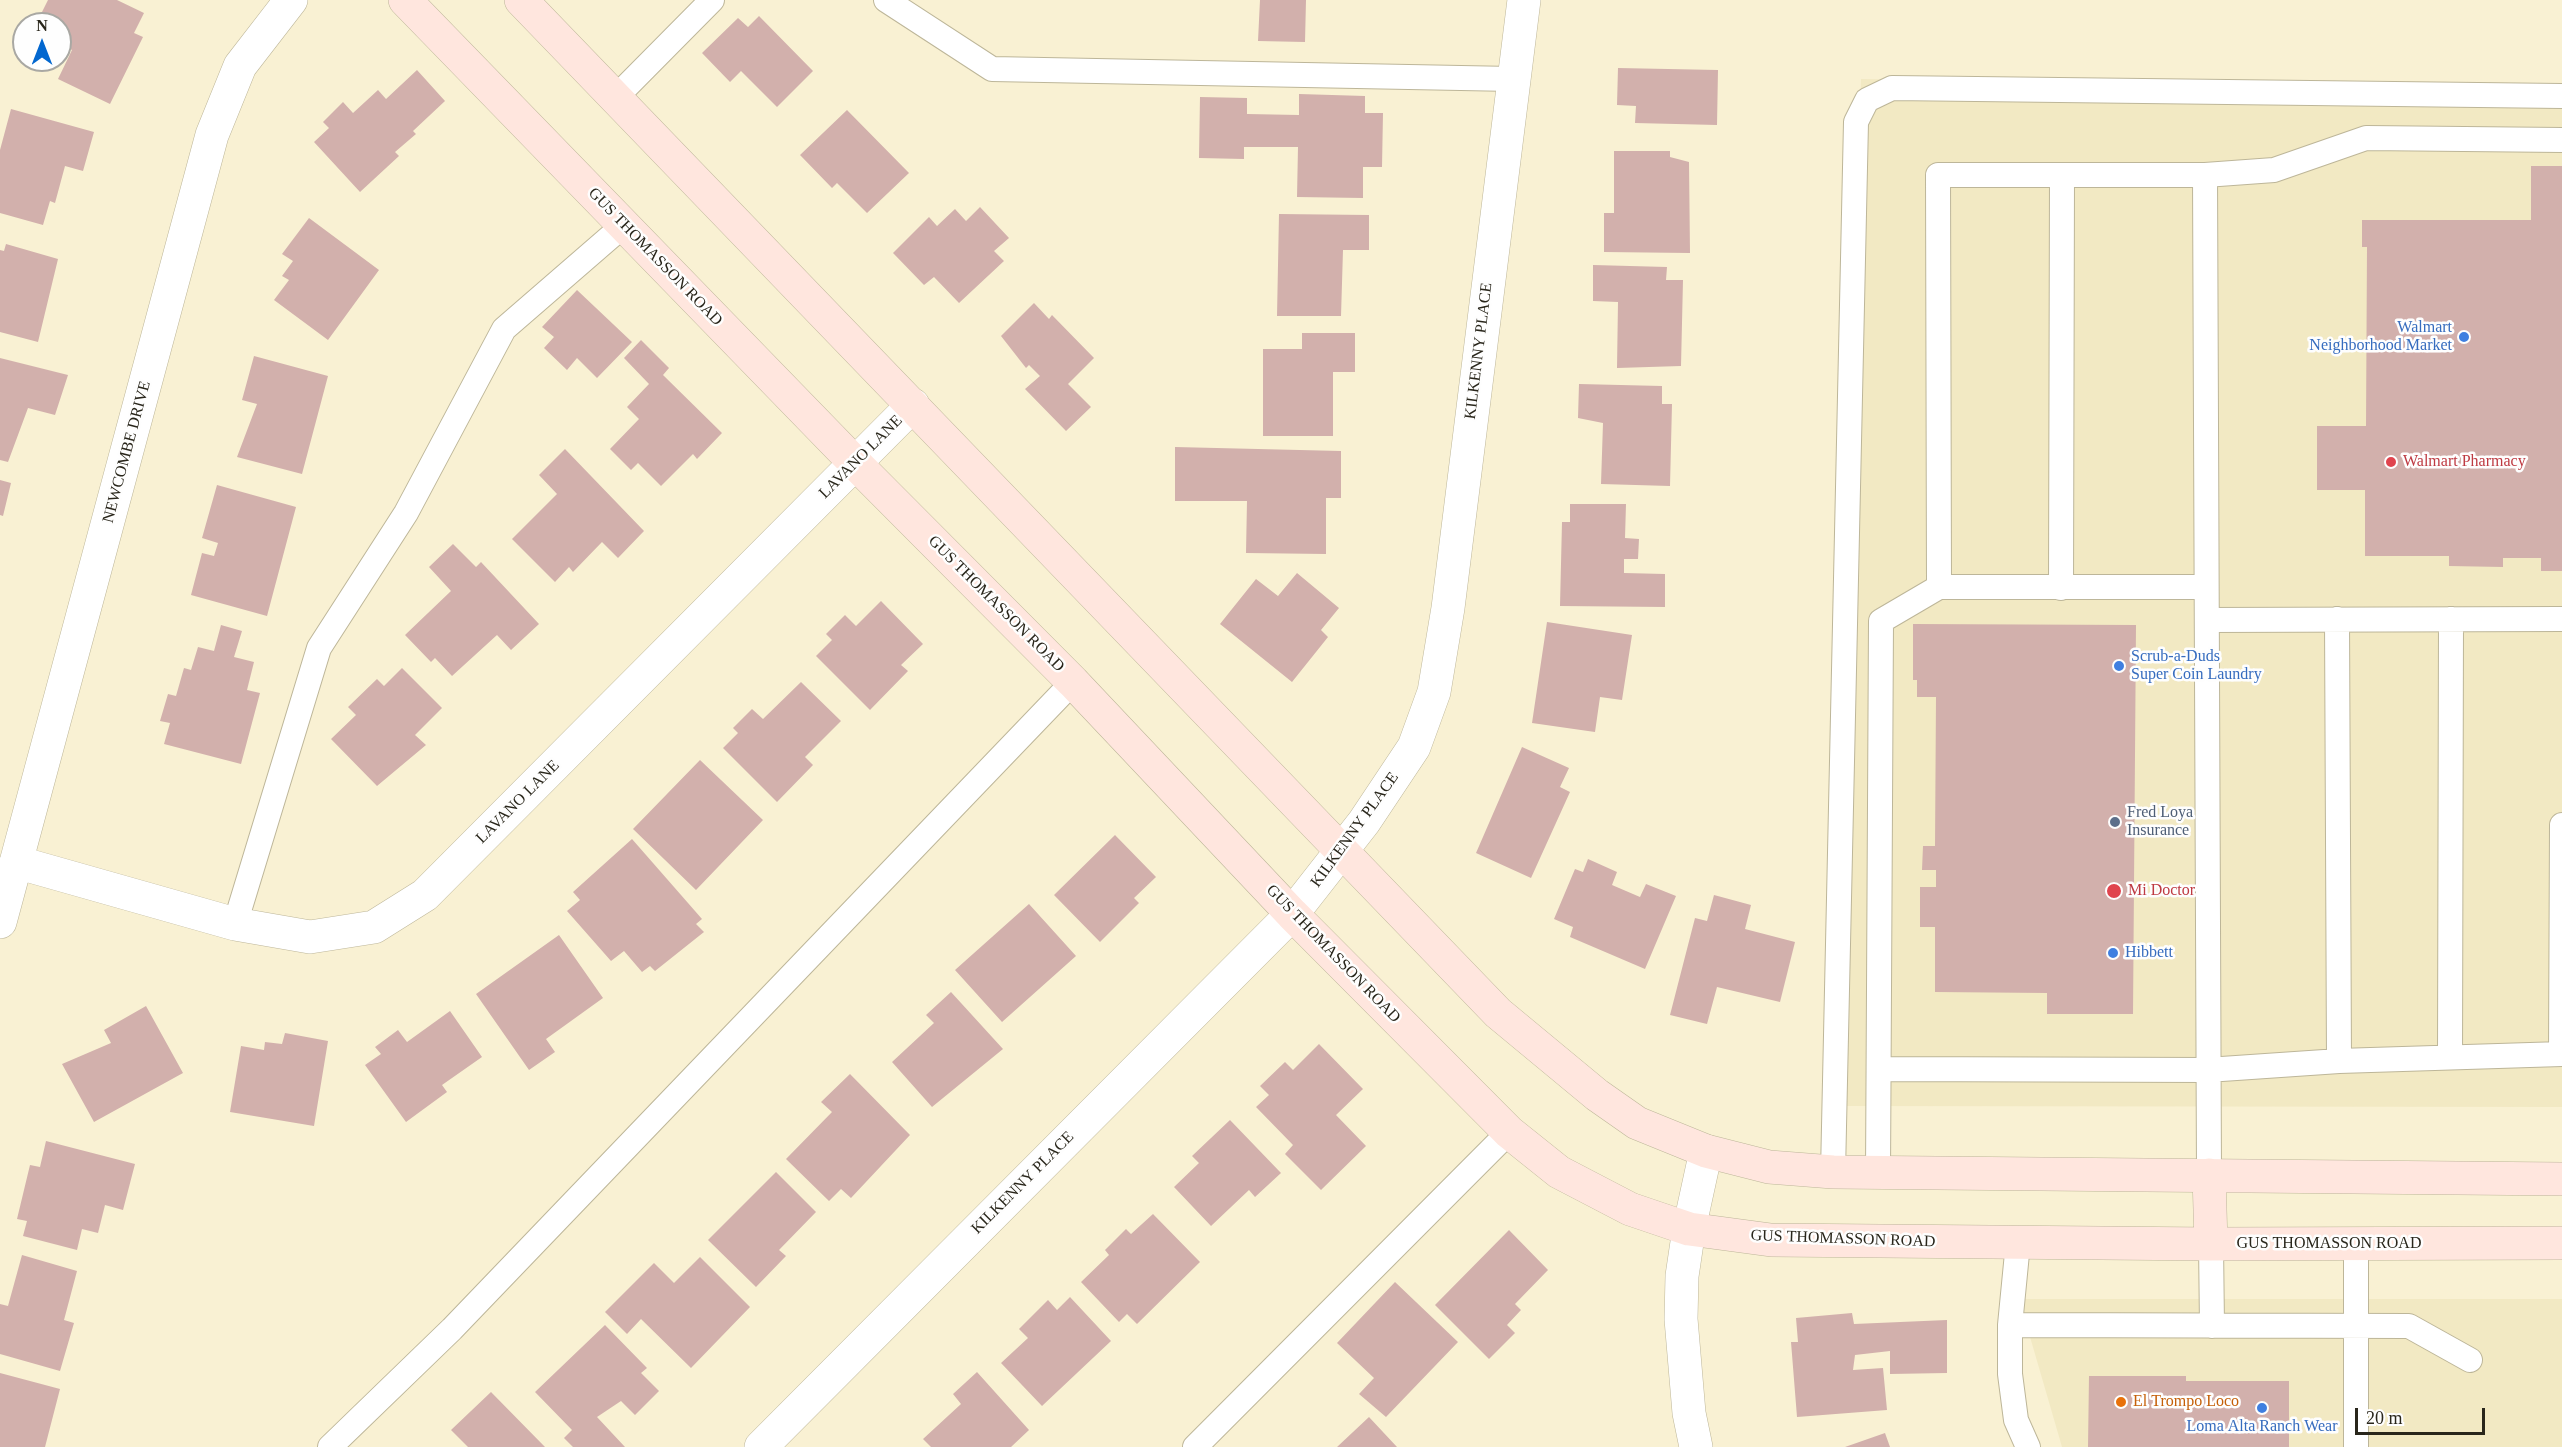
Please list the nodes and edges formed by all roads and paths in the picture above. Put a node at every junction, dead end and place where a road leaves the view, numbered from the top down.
1 (291, 0) edge
2 (405, 0) edge
3 (521, 0) edge
4 (712, 0) edge
5 (886, 0) edge
6 (1524, 0) edge
7 (1513, 79) junction
8 (2562, 96) edge
9 (616, 97) junction
10 (2562, 140) edge
11 (2205, 175) junction
12 (2062, 176) junction
13 (624, 225) junction
14 (913, 405) junction
15 (855, 463) junction
16 (1939, 587) junction
17 (2205, 587) junction
18 (2061, 588) junction
19 (2337, 619) junction
20 (2451, 619) junction
21 (2562, 619) edge
22 (2207, 620) junction
23 (1073, 681) junction
24 (2562, 825) edge
25 (1342, 851) junction
26 (16, 862) junction
27 (1292, 914) junction
28 (0, 922) edge
29 (235, 924) junction
30 (2561, 1054) edge
31 (2450, 1058) junction
32 (2338, 1061) junction
33 (1880, 1069) junction
34 (2207, 1070) junction
35 (1509, 1132) junction
36 (1706, 1151) junction
37 (1833, 1172) junction
38 (1878, 1172) junction
39 (2209, 1175) junction
40 (2562, 1179) edge
41 (1689, 1229) junction
42 (2018, 1243) junction
43 (2562, 1243) edge
44 (2211, 1244) junction
45 (2356, 1244) junction
46 (2010, 1325) junction
47 (2212, 1326) junction
48 (2355, 1326) junction
49 (2470, 1360) dead end
50 (330, 1447) edge
51 (761, 1447) edge
52 (1196, 1447) edge
53 (1696, 1447) edge
54 (2028, 1447) edge
55 (2356, 1447) edge

1 - 26 street, NEWCOMBE DRIVE
2 - 13 main road, GUS THOMASSON ROAD
3 - 9 main road
4 - 9 lane
5 - 7 lane
6 - 7 street, KILKENNY PLACE
7 - 25 street, KILKENNY PLACE
8 - 37 lane
9 - 14 main road
10 - 11 lane
11 - 12 lane
11 - 17 lane
12 - 16 lane
12 - 18 lane
13 - 15 main road, GUS THOMASSON ROAD
13 - 29 lane
14 - 15 street, LAVANO LANE
14 - 25 main road
15 - 23 main road, GUS THOMASSON ROAD
15 - 29 street, LAVANO LANE
16 - 18 lane
16 - 33 lane
17 - 18 lane
17 - 22 lane
19 - 20 lane
19 - 22 lane
19 - 32 lane
20 - 21 lane
20 - 31 lane
22 - 34 lane
23 - 27 main road, GUS THOMASSON ROAD
23 - 50 lane
24 - 30 lane
25 - 27 street, KILKENNY PLACE
25 - 36 main road
26 - 28 street, NEWCOMBE DRIVE
26 - 29 street, LAVANO LANE
27 - 35 main road, GUS THOMASSON ROAD
27 - 51 street, KILKENNY PLACE
30 - 31 lane
31 - 32 lane
32 - 34 lane
33 - 34 lane
33 - 38 lane
34 - 39 lane
35 - 41 main road, GUS THOMASSON ROAD
35 - 52 lane
36 - 37 main road
36 - 41 street
37 - 38 main road
38 - 39 main road
39 - 40 main road
39 - 44 main road
41 - 42 main road, GUS THOMASSON ROAD
41 - 53 street
42 - 44 main road, GUS THOMASSON ROAD
42 - 46 lane
43 - 45 main road, GUS THOMASSON ROAD
44 - 45 main road, GUS THOMASSON ROAD
44 - 47 lane
45 - 48 lane
46 - 47 lane
46 - 54 lane
47 - 48 lane
48 - 49 lane
48 - 55 lane

